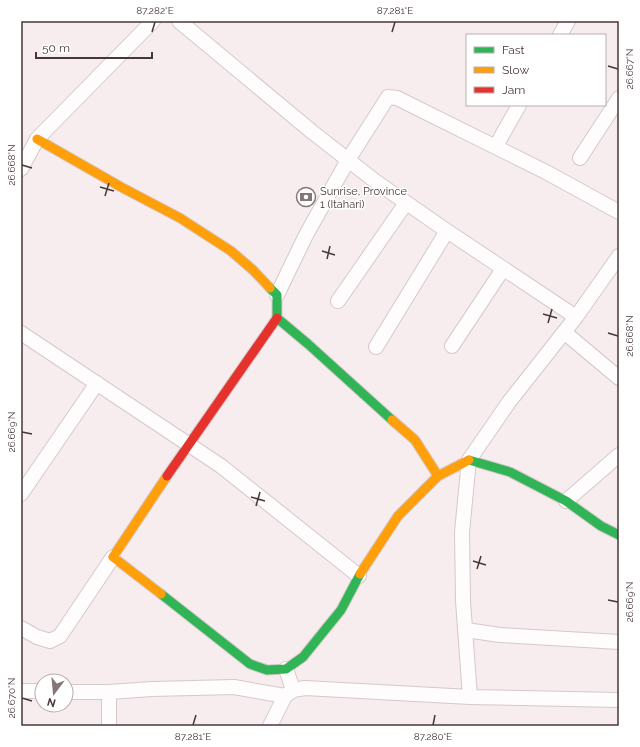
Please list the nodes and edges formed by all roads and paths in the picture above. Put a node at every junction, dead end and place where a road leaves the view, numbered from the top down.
1 (153, 21) edge
2 (180, 21) edge
3 (568, 21) edge
4 (561, 34) edge
5 (619, 98) edge
6 (518, 106) edge
7 (37, 139) junction
8 (496, 146) junction
9 (580, 158) dead end
10 (348, 160) junction
11 (21, 169) edge
12 (406, 203) junction
13 (619, 212) edge
14 (447, 231) junction
15 (619, 256) edge
16 (503, 269) junction
17 (277, 295) junction
18 (338, 301) dead end
19 (576, 317) junction
20 (277, 318) junction
21 (564, 332) junction
22 (21, 333) edge
23 (452, 346) dead end
24 (376, 347) dead end
25 (619, 378) edge
26 (97, 383) junction
27 (189, 444) junction
28 (619, 455) edge
29 (469, 460) junction
30 (438, 476) junction
31 (21, 494) edge
32 (566, 501) junction
33 (619, 536) edge
34 (113, 557) junction
35 (359, 576) junction
36 (21, 628) edge
37 (466, 630) junction
38 (619, 642) edge
39 (286, 669) junction
40 (21, 691) edge
41 (34, 691) edge
42 (74, 692) edge
43 (109, 692) junction
44 (289, 693) junction
45 (470, 697) junction
46 (619, 700) edge
47 (109, 726) edge
48 (270, 726) edge

1 - 7 street
2 - 10 street
3 - 4 street
5 - 9 street
6 - 8 street
7 - 11 street
7 - 17 street
8 - 10 street
8 - 13 street
10 - 12 street
10 - 17 street
12 - 14 street
12 - 18 street
14 - 16 street
14 - 24 street
15 - 19 street
16 - 19 street
16 - 23 street
17 - 20 street
19 - 21 street
20 - 27 street
20 - 30 street
21 - 25 street
21 - 29 street
22 - 26 street
26 - 27 street
26 - 31 street
27 - 34 street
27 - 35 street
28 - 32 street
29 - 30 street
29 - 32 street
29 - 37 street
30 - 35 street
32 - 33 street
34 - 36 street
34 - 39 street
35 - 39 street
37 - 38 street
37 - 45 street
39 - 44 street
40 - 41 street
42 - 43 street
43 - 44 street
43 - 47 street
44 - 45 street
44 - 48 street
45 - 46 street

